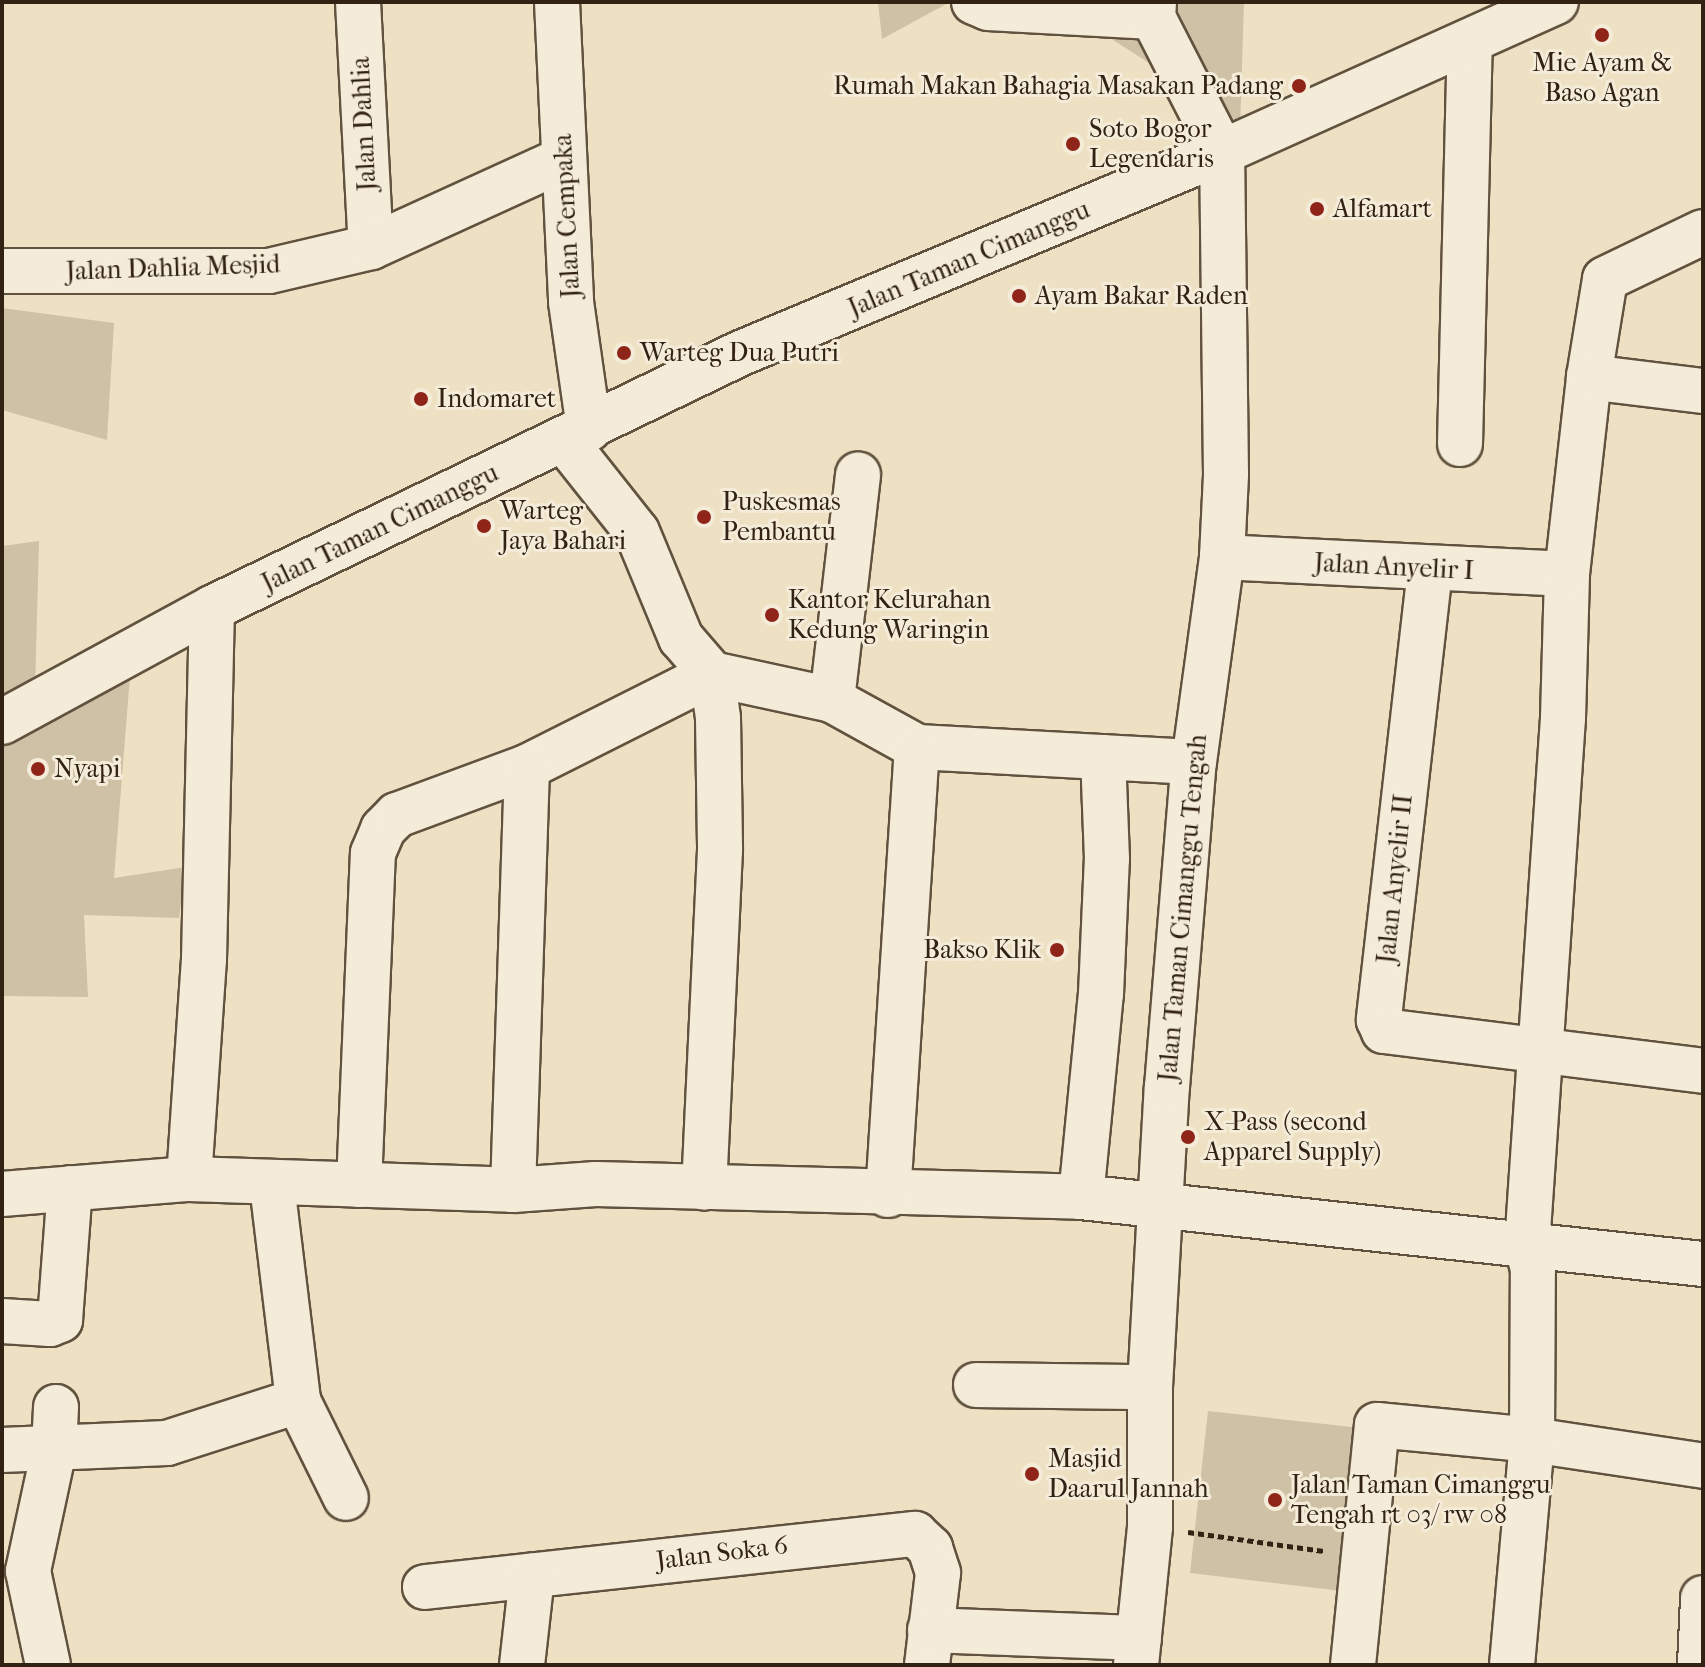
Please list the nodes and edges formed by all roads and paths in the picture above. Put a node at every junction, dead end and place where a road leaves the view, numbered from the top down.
1 (358, 2) edge
2 (557, 2) edge
3 (974, 2) edge
4 (1556, 2) edge
5 (1153, 10) edge
6 (1470, 42) junction
7 (1222, 152) junction
8 (562, 160) junction
9 (1703, 232) edge
10 (371, 247) junction
11 (2, 271) edge
12 (1589, 377) junction
13 (1703, 391) edge
14 (576, 434) junction
15 (1460, 444) dead end
16 (858, 474) dead end
17 (1222, 557) junction
18 (1430, 570) junction
19 (1567, 574) junction
20 (212, 608) junction
21 (712, 674) junction
22 (832, 700) junction
23 (2, 722) edge
24 (917, 747) junction
25 (1103, 757) junction
26 (1194, 762) junction
27 (527, 767) junction
28 (1540, 1050) junction
29 (1703, 1071) edge
30 (189, 1179) junction
31 (272, 1185) junction
32 (359, 1185) junction
33 (70, 1188) junction
34 (704, 1188) junction
35 (513, 1190) junction
36 (2, 1194) edge
37 (888, 1195) junction
38 (1081, 1197) junction
39 (1164, 1209) junction
40 (1527, 1246) junction
41 (1703, 1264) edge
42 (2, 1321) edge
43 (976, 1385) dead end
44 (1150, 1387) junction
45 (298, 1401) junction
46 (56, 1407) dead end
47 (1532, 1440) junction
48 (2, 1450) edge
49 (54, 1450) junction
50 (1703, 1466) edge
51 (346, 1498) dead end
52 (1150, 1527) junction
53 (1365, 1557) junction
54 (532, 1576) junction
55 (425, 1587) dead end
56 (1703, 1598) edge
57 (929, 1648) edge
58 (1137, 1652) edge
59 (48, 1665) edge
60 (522, 1665) edge
61 (1353, 1665) edge
62 (1512, 1665) edge
63 (1700, 1665) edge

1 - 10 street, Jalan Dahlia
2 - 8 street, Jalan Cempaka
3 - 5 street
4 - 6 street, Jalan Taman Cimanggu
5 - 7 street
6 - 7 street, Jalan Taman Cimanggu
6 - 15 street
7 - 14 street, Jalan Taman Cimanggu
7 - 17 street, Jalan Taman Cimanggu Tengah
8 - 10 street, Jalan Dahlia Mesjid
8 - 14 street, Jalan Cempaka
9 - 12 street
10 - 11 street, Jalan Dahlia Mesjid
12 - 13 street
12 - 19 street
14 - 20 street, Jalan Taman Cimanggu
14 - 21 street
16 - 22 street
17 - 18 street, Jalan Anyelir I
17 - 26 street, Jalan Taman Cimanggu Tengah
18 - 19 street, Jalan Anyelir I
18 - 28 street, Jalan Anyelir II
19 - 28 street
20 - 23 street, Jalan Taman Cimanggu
20 - 30 street
21 - 22 street
21 - 27 street
21 - 34 street
22 - 24 street
24 - 25 street
24 - 37 street
25 - 26 street
25 - 38 street
26 - 39 street, Jalan Taman Cimanggu Tengah
27 - 32 street
27 - 35 street
28 - 29 street
28 - 40 street
30 - 31 street
30 - 33 street
31 - 32 street
31 - 45 street
32 - 35 street
33 - 36 street
33 - 42 street
34 - 35 street
34 - 37 street
37 - 38 street
38 - 39 street
39 - 40 street
39 - 44 street, Jalan Taman Cimanggu Tengah
40 - 41 street
40 - 47 street
43 - 44 street
44 - 52 street, Jalan Taman Cimanggu Tengah
45 - 49 street
45 - 51 street
46 - 49 street
47 - 50 street
47 - 53 street
47 - 62 street
48 - 49 street
49 - 59 street
52 - 53 path
52 - 58 street, Jalan Taman Cimanggu Tengah
53 - 61 street
54 - 55 street, Jalan Soka 6
54 - 57 street, Jalan Soka 6
54 - 60 street
56 - 63 street
57 - 58 street

